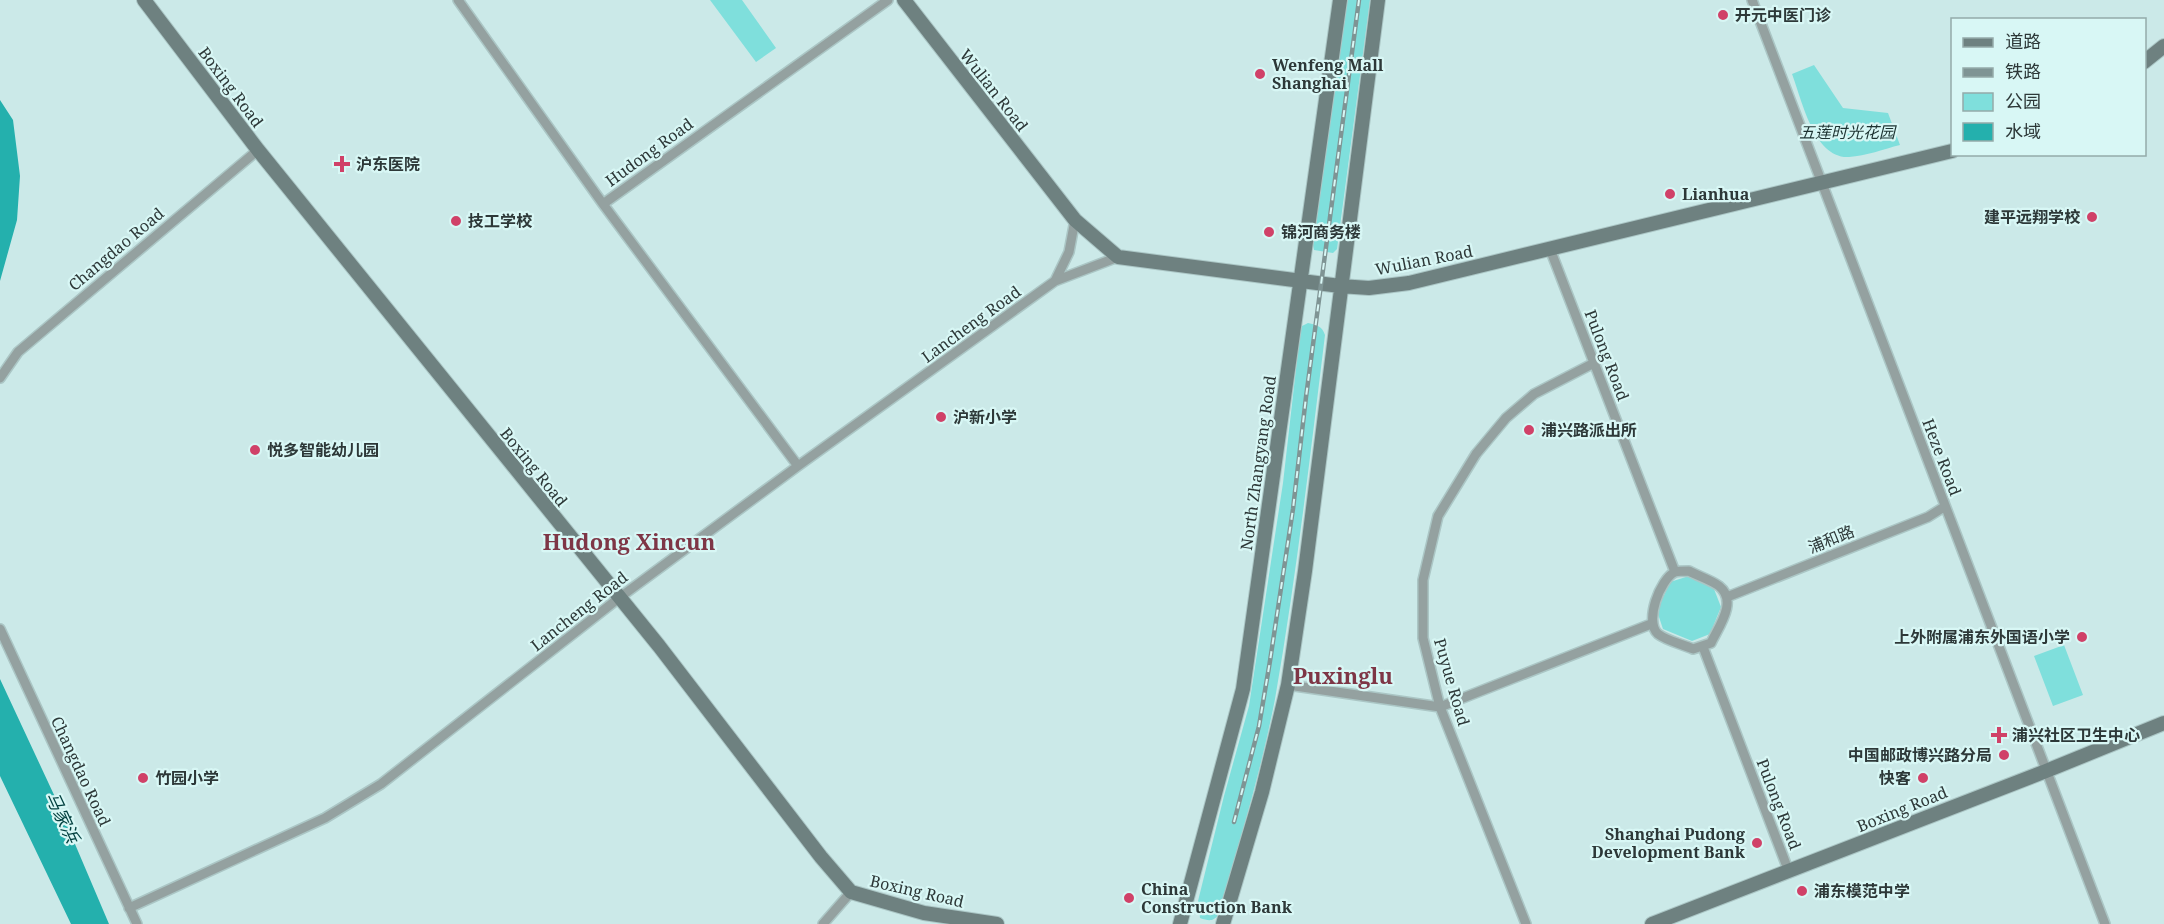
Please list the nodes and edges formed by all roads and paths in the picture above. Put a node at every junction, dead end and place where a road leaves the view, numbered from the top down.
1 (144, 0) edge
2 (458, 0) edge
3 (888, 0) edge
4 (903, 0) edge
5 (1340, 0) edge
6 (1378, 0) edge
7 (1752, 0) edge
8 (2164, 46) edge
9 (2146, 61) edge
10 (258, 150) junction
11 (1951, 152) edge
12 (1821, 184) junction
13 (603, 204) junction
14 (1075, 220) junction
15 (1550, 249) junction
16 (1118, 257) junction
17 (1055, 281) junction
18 (1302, 282) junction
19 (1340, 286) junction
20 (1594, 363) junction
21 (0, 378) edge
22 (798, 466) junction
23 (1944, 507) junction
24 (1675, 572) junction
25 (1727, 597) junction
26 (619, 598) junction
27 (1652, 624) junction
28 (0, 629) edge
29 (1703, 647) junction
30 (1288, 685) junction
31 (1440, 707) junction
32 (2164, 723) edge
33 (2046, 771) junction
34 (1789, 872) junction
35 (851, 892) junction
36 (129, 908) junction
37 (137, 924) edge
38 (823, 924) edge
39 (997, 924) edge
40 (1180, 924) edge
41 (1223, 924) edge
42 (1526, 924) edge
43 (1652, 924) edge
44 (2105, 924) edge

1 - 10 street, Boxing Road
2 - 13 street, Hudong Road
3 - 13 street, Hudong Road
4 - 14 street, Wulian Road
5 - 18 street, North Zhangyang Road
6 - 19 street
7 - 12 street, Heze Road
8 - 9 street
10 - 21 street, Changdao Road
10 - 26 street, Boxing Road
11 - 12 street, Wulian Road
12 - 15 street, Wulian Road
12 - 23 street, Heze Road
13 - 22 street
14 - 16 street, Wulian Road
14 - 17 street, Lancheng Road
15 - 19 street, Wulian Road
15 - 20 street, Pulong Road
16 - 17 street, Lancheng Road
16 - 18 street, Wulian Road
17 - 22 street, Lancheng Road
18 - 19 street, Wulian Road
18 - 40 street, North Zhangyang Road
19 - 30 street
20 - 24 street, Pulong Road
20 - 31 street, Puyue Road
22 - 26 street, Lancheng Road
23 - 25 street, 浦和路
23 - 33 street, Heze Road
24 - 25 street
24 - 27 street
25 - 29 street
26 - 35 street, Boxing Road
26 - 36 street, Lancheng Road
27 - 29 street
27 - 31 street
28 - 36 street, Changdao Road
29 - 34 street, Pulong Road
30 - 31 street
30 - 41 street
31 - 42 street, Puyue Road
32 - 33 street, Boxing Road
33 - 34 street, Boxing Road
33 - 44 street, Heze Road
34 - 43 street, Boxing Road
35 - 38 street
35 - 39 street, Boxing Road
36 - 37 street, Changdao Road

